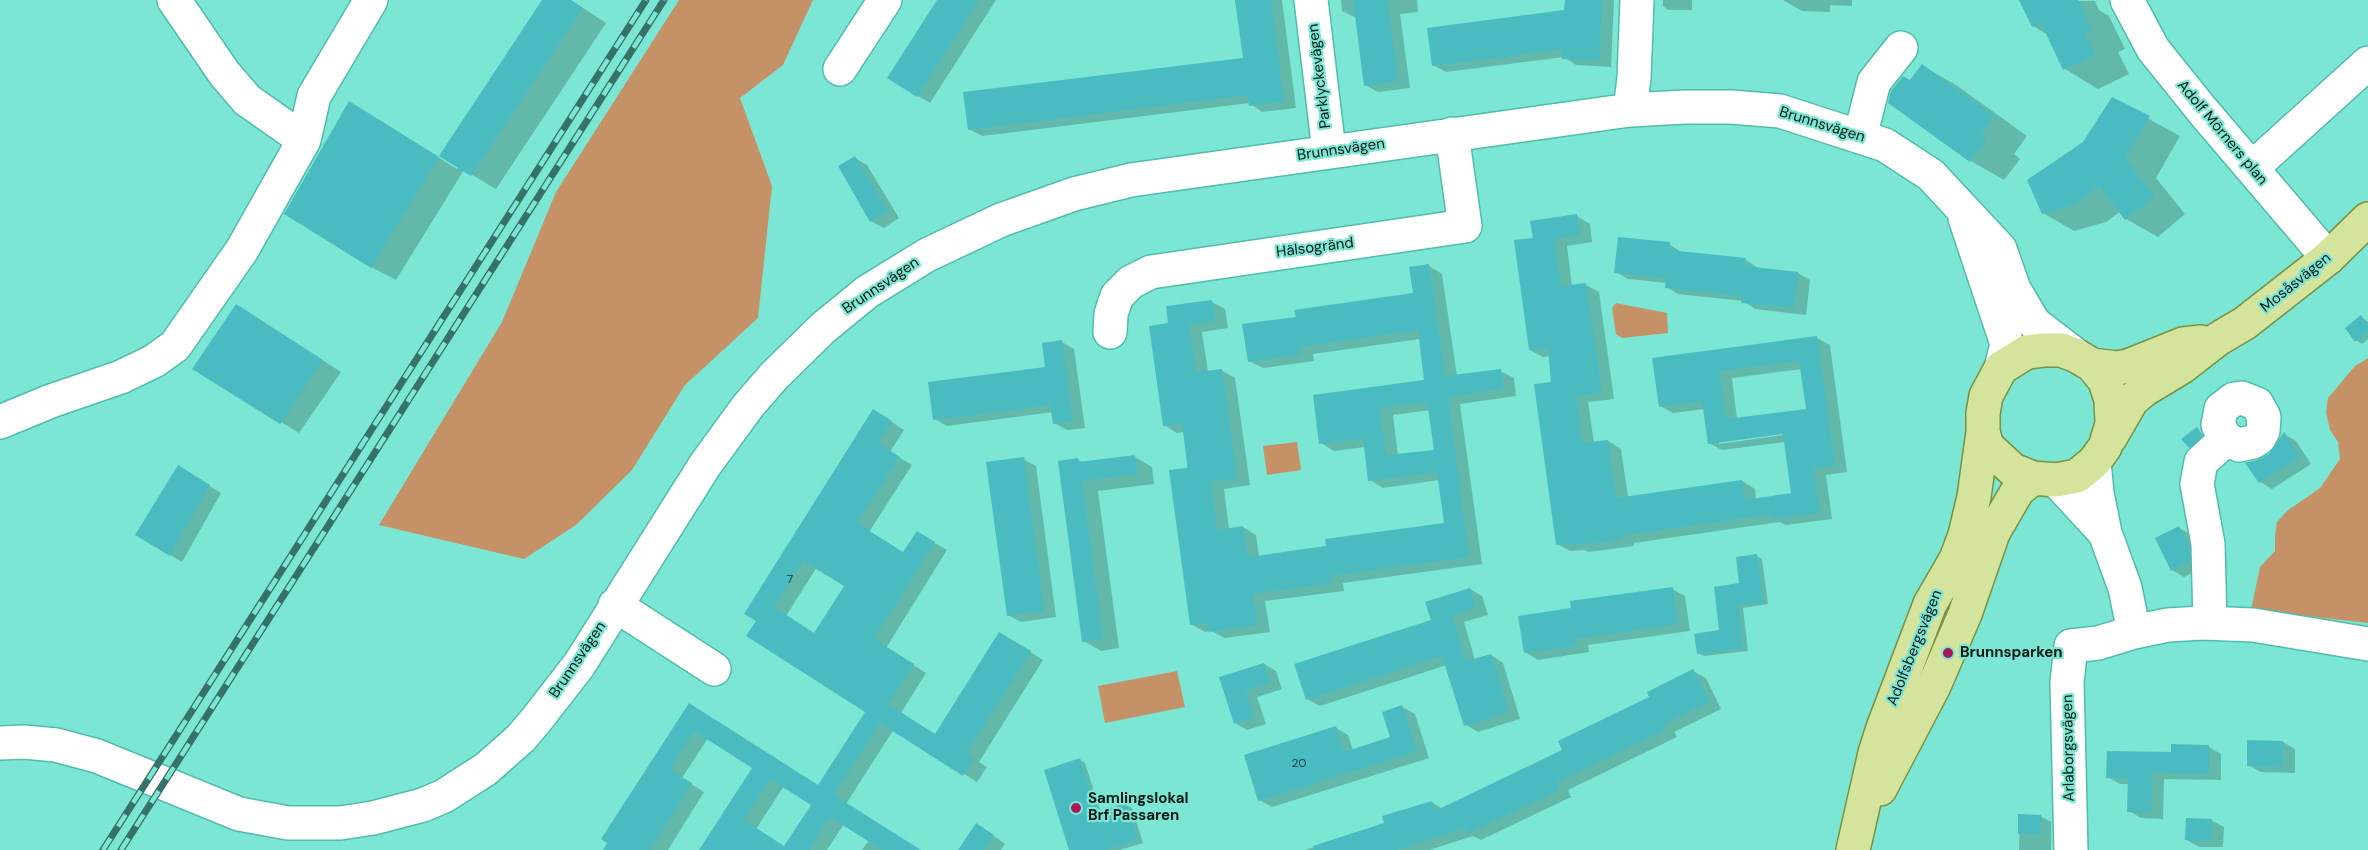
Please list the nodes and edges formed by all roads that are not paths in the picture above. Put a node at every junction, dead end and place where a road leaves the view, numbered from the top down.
1 (174, 0) edge
2 (370, 0) edge
3 (885, 0) edge
4 (1311, 0) edge
5 (1637, 0) edge
6 (2127, 0) edge
7 (1901, 48) dead end
8 (2368, 63) edge
9 (840, 69) dead end
10 (1630, 110) junction
11 (1452, 134) junction
12 (1860, 137) junction
13 (304, 140) junction
14 (1329, 152) junction
15 (2252, 168) junction
16 (1963, 211) junction
17 (2368, 219) edge
18 (2328, 258) junction
19 (1110, 332) dead end
20 (2218, 339) junction
21 (2085, 360) junction
22 (2001, 368) junction
23 (0, 422) edge
24 (1983, 432) junction
25 (2226, 439) dead end
26 (2099, 455) junction
27 (2044, 479) junction
28 (2105, 533) junction
29 (615, 606) junction
30 (2210, 623) junction
31 (2134, 632) junction
32 (2368, 644) edge
33 (714, 669) dead end
34 (0, 743) edge
35 (1856, 841) edge
36 (2071, 850) edge

1 - 13 street
2 - 13 street
3 - 9 street
4 - 14 street, Parklyckevägen
5 - 10 street
6 - 15 street, Adolf Mörners plan
7 - 12 street
8 - 15 street
10 - 11 street, Brunnsvägen
10 - 12 street, Brunnsvägen
11 - 14 street, Brunnsvägen
11 - 19 street, Hälsogränd
12 - 16 street, Brunnsvägen
13 - 23 street
14 - 29 street, Brunnsvägen
15 - 18 street, Adolf Mörners plan
16 - 21 street, Brunnsvägen
16 - 22 street, Brunnsvägen
17 - 18 main road, Mosåsvägen
18 - 20 main road, Mosåsvägen
20 - 21 main road, Mosåsvägen
20 - 26 main road, Mosåsvägen
21 - 22 main road
21 - 26 main road
22 - 24 main road
24 - 27 main road
24 - 35 main road, Adolfsbergsvägen
25 - 30 street
26 - 27 main road
26 - 28 street
27 - 28 street
27 - 35 main road, Adolfsbergsvägen
28 - 31 street
29 - 33 street
29 - 34 street, Brunnsvägen
30 - 31 street
30 - 32 street
31 - 36 street, Arlaborgsvägen

